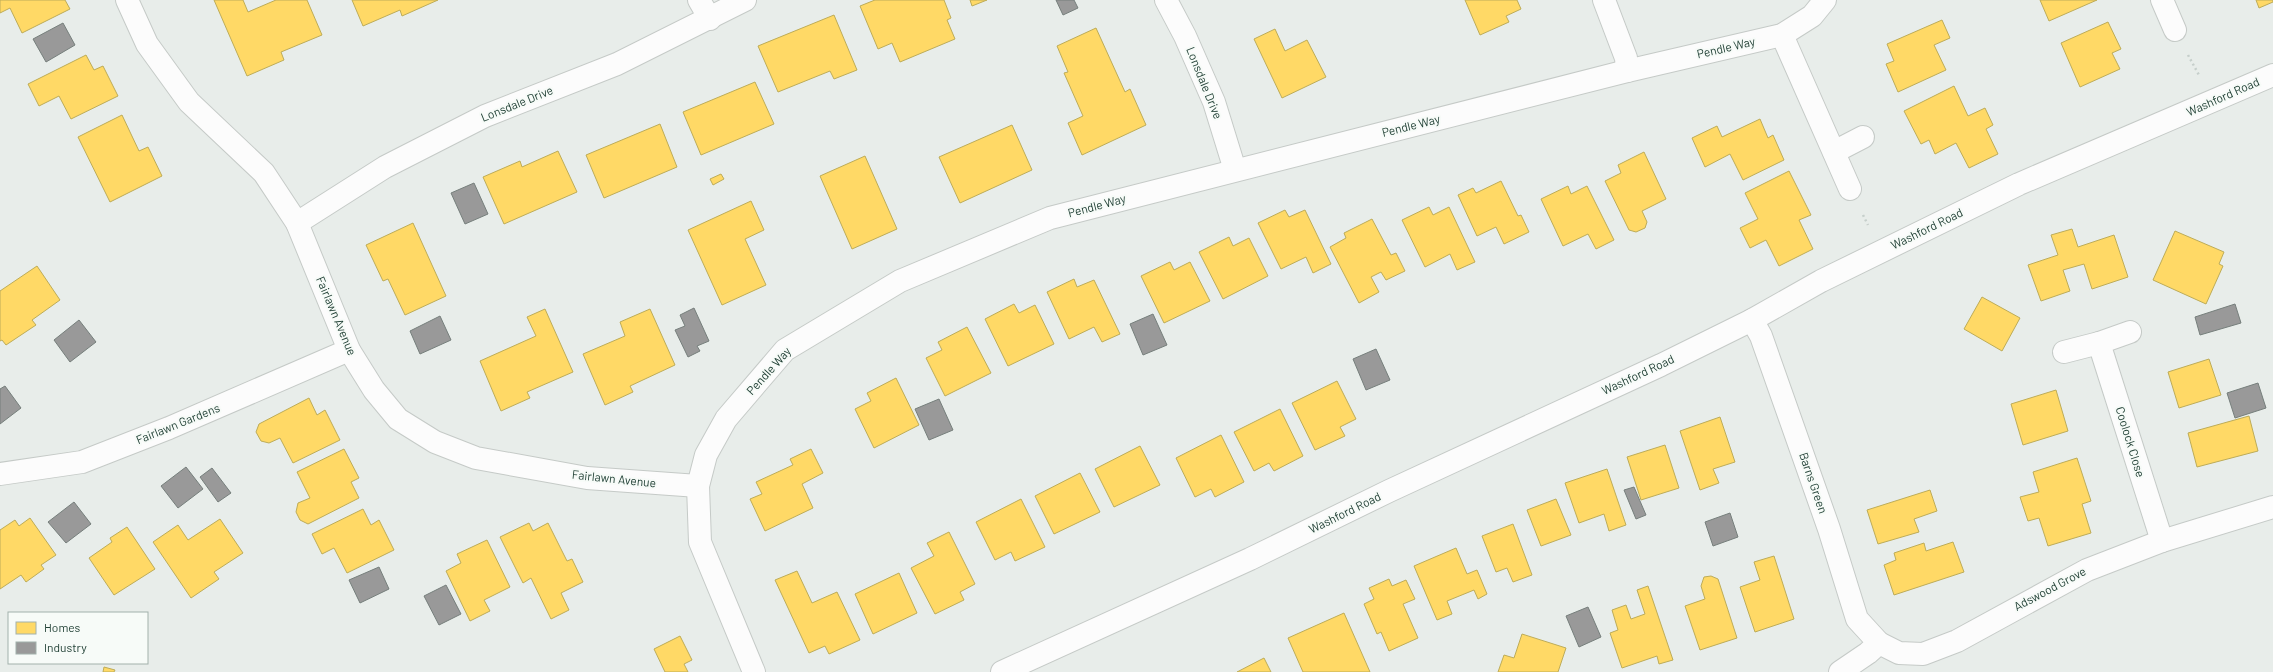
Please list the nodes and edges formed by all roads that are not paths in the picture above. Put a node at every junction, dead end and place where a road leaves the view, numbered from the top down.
1 (127, 0) edge
2 (699, 0) edge
3 (745, 0) edge
4 (1166, 0) edge
5 (1604, 0) edge
6 (1825, 0) edge
7 (2162, 0) edge
8 (710, 19) junction
9 (2175, 30) road end
10 (1782, 35) junction
11 (1627, 71) junction
12 (2273, 75) edge
13 (1863, 137) dead end
14 (1834, 152) junction
15 (1235, 170) junction
16 (1850, 189) road end
17 (297, 223) junction
18 (1752, 320) junction
19 (2130, 332) dead end
20 (2099, 343) junction
21 (349, 350) junction
22 (2064, 352) dead end
23 (0, 474) edge
24 (698, 486) junction
25 (2273, 507) edge
26 (2162, 541) junction
27 (1879, 643) junction
28 (754, 672) edge
29 (1002, 672) edge
30 (1840, 672) edge

1 - 17 street, Fairlawn Avenue
2 - 8 street
3 - 8 street, Lonsdale Drive
4 - 15 street, Lonsdale Drive
5 - 11 street
6 - 10 street, Pendle Way
7 - 9 street
8 - 17 street, Lonsdale Drive
10 - 11 street, Pendle Way
10 - 14 street
11 - 15 street, Pendle Way
12 - 18 street, Washford Road
13 - 14 street
14 - 16 street
15 - 24 street, Pendle Way
17 - 21 street, Fairlawn Avenue
18 - 27 street, Barns Green
18 - 29 street, Washford Road
19 - 20 street
20 - 22 street
20 - 26 street, Coolock Close
21 - 23 street, Fairlawn Gardens
21 - 24 street, Fairlawn Avenue
24 - 28 street, Pendle Way
25 - 26 street, Adswood Grove
26 - 27 street, Adswood Grove
27 - 30 street

